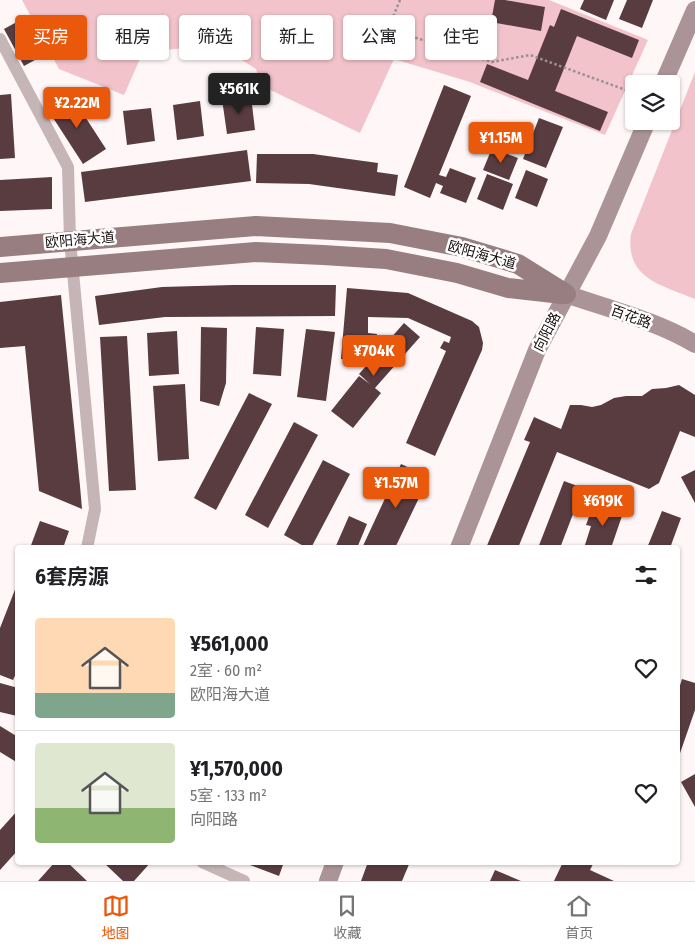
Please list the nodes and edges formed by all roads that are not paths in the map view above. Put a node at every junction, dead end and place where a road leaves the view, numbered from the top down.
1 (695, 10) edge
2 (0, 38) edge
3 (668, 75) edge
4 (643, 130) edge
5 (70, 240) junction
6 (0, 246) edge
7 (72, 266) junction
8 (0, 273) edge
9 (566, 294) junction
10 (695, 344) edge
11 (87, 545) edge
12 (460, 545) edge
13 (209, 865) edge
14 (334, 865) edge
15 (244, 881) edge
16 (328, 881) edge

1 - 3 main road
2 - 5 street
4 - 9 main road, 向阳路
5 - 6 main road, 欧阳海大道
5 - 7 street
5 - 9 main road, 欧阳海大道
7 - 8 main road, 欧阳海大道
7 - 9 main road, 欧阳海大道
7 - 11 street
9 - 10 main road, 百花路
9 - 12 main road, 向阳路
13 - 15 street
14 - 16 main road

